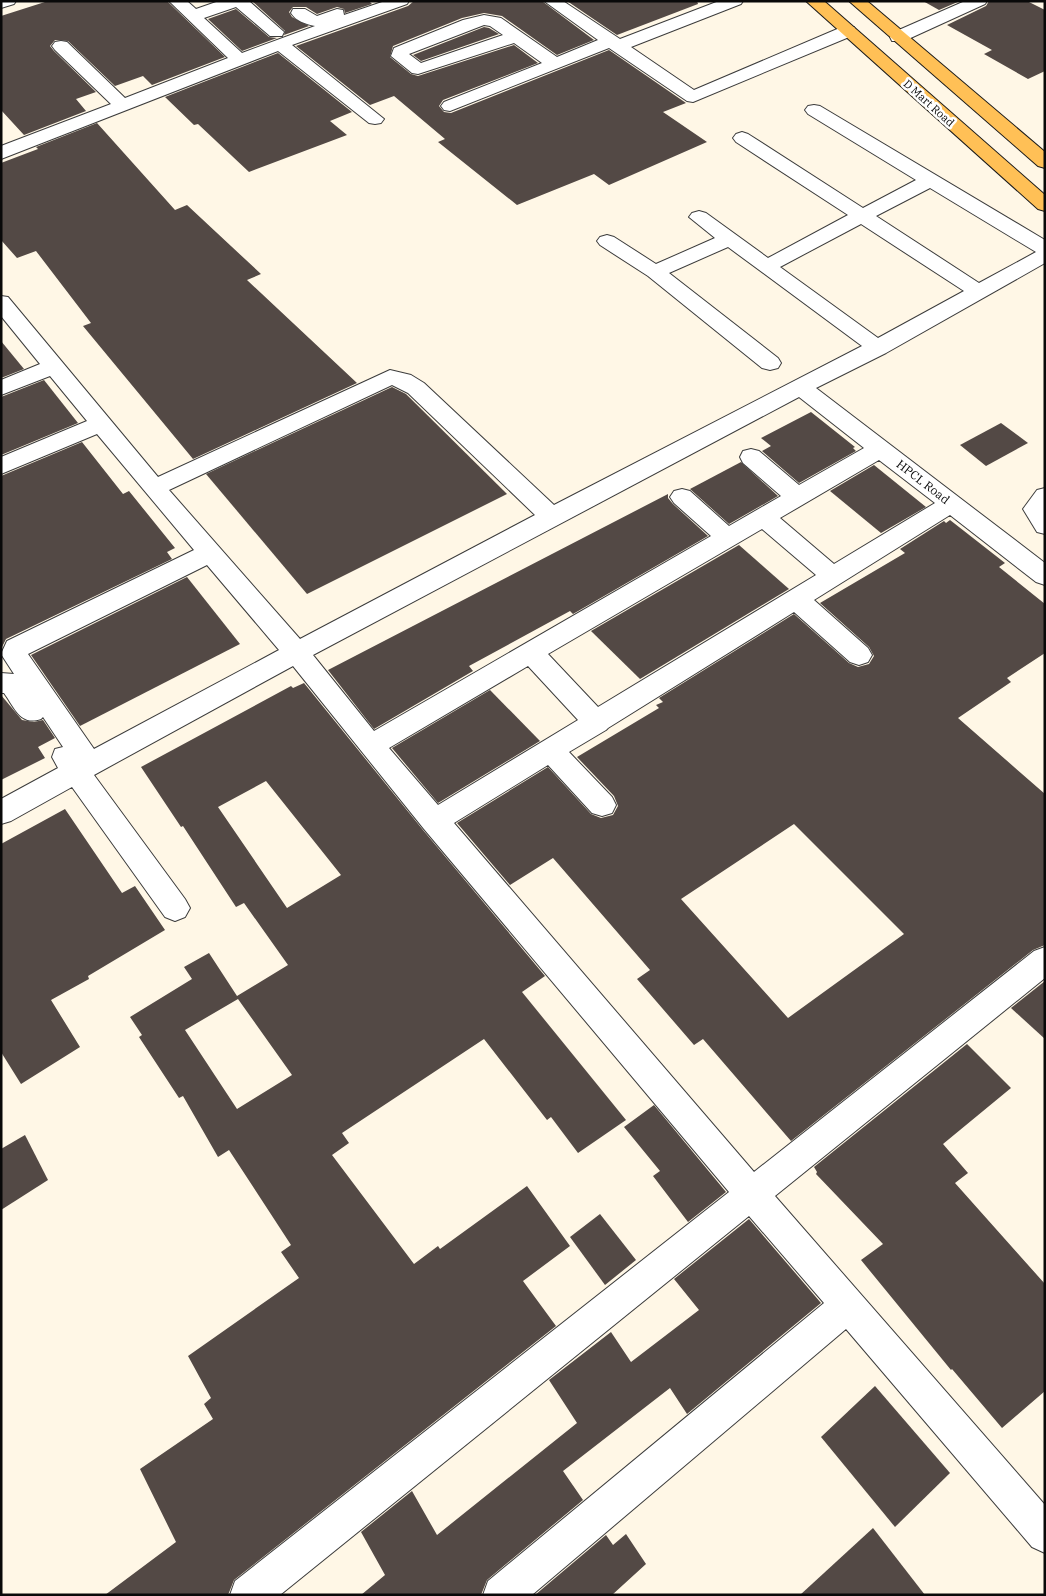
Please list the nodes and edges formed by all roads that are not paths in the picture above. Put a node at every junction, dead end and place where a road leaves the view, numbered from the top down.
1 (8, 1) edge
2 (177, 1) edge
3 (237, 1) edge
4 (552, 1) edge
5 (735, 1) edge
6 (814, 1) edge
7 (857, 1) edge
8 (979, 1) edge
9 (384, 3) edge
10 (1, 4) edge
11 (293, 8) dead end
12 (344, 10) edge
13 (193, 16) junction
14 (848, 31) junction
15 (516, 36) junction
16 (898, 37) junction
17 (278, 38) junction
18 (615, 44) junction
19 (61, 46) dead end
20 (240, 60) junction
21 (556, 64) junction
22 (123, 106) junction
23 (450, 106) dead end
24 (814, 110) dead end
25 (375, 119) dead end
26 (742, 138) dead end
27 (1, 153) edge
28 (1045, 162) edge
29 (928, 181) junction
30 (1045, 205) edge
31 (861, 216) junction
32 (700, 217) dead end
33 (730, 239) junction
34 (607, 241) dead end
35 (1045, 250) edge
36 (1045, 255) edge
37 (767, 266) junction
38 (655, 272) junction
39 (979, 292) junction
40 (6, 315) edge
41 (878, 348) junction
42 (770, 363) dead end
43 (54, 366) junction
44 (1, 388) edge
45 (801, 388) junction
46 (101, 424) junction
47 (880, 449) junction
48 (751, 457) dead end
49 (1, 466) edge
50 (154, 488) junction
51 (1045, 496) edge
52 (682, 497) dead end
53 (798, 497) junction
54 (952, 504) junction
55 (552, 517) junction
56 (763, 517) junction
57 (1045, 526) edge
58 (728, 538) junction
59 (210, 553) junction
60 (1045, 576) edge
61 (834, 577) junction
62 (796, 599) junction
63 (296, 652) junction
64 (531, 652) junction
65 (859, 655) dead end
66 (1, 683) edge
67 (597, 723) junction
68 (370, 746) junction
69 (552, 750) junction
70 (82, 768) junction
71 (602, 805) dead end
72 (1, 813) edge
73 (434, 821) junction
74 (175, 908) dead end
75 (1045, 960) edge
76 (752, 1194) junction
77 (847, 1306) junction
78 (1045, 1534) edge
79 (249, 1595) edge
80 (502, 1595) edge

1 - 10 street
2 - 13 street
3 - 13 street
3 - 17 street
4 - 18 street
5 - 18 street
6 - 14 main road, D Mart Road
7 - 16 main road
8 - 16 street
9 - 12 street
11 - 12 street
12 - 17 street
13 - 20 street
14 - 18 street
14 - 30 main road, D Mart Road
15 - 15 street
15 - 21 street
16 - 28 main road
17 - 20 street
17 - 25 street
18 - 21 street
19 - 22 street
20 - 22 street
21 - 23 street
22 - 27 street
24 - 29 street
26 - 31 street
29 - 31 street
29 - 35 street
31 - 37 street
31 - 39 street
32 - 33 street
33 - 37 street
33 - 38 street
34 - 38 street
36 - 39 street
37 - 41 street
38 - 42 street
39 - 41 street
40 - 43 street
41 - 45 street
43 - 44 street
43 - 46 street
45 - 47 street, HPCL Road
45 - 55 street
46 - 49 street
46 - 50 street
47 - 53 street
47 - 54 street, HPCL Road
48 - 53 street
50 - 55 street
50 - 59 street
51 - 57 street
52 - 58 street
53 - 56 street
54 - 60 street, HPCL Road
54 - 61 street
55 - 63 street
56 - 58 street
56 - 61 street
58 - 64 street
59 - 63 street
59 - 70 street
61 - 62 street
62 - 65 street
62 - 67 street
63 - 68 street
63 - 70 street
64 - 67 street
64 - 68 street
66 - 70 street
67 - 69 street
68 - 73 street
69 - 71 street
69 - 73 street
70 - 72 street
70 - 74 street
73 - 76 street
75 - 76 street
76 - 77 street
76 - 79 street
77 - 78 street
77 - 80 street

